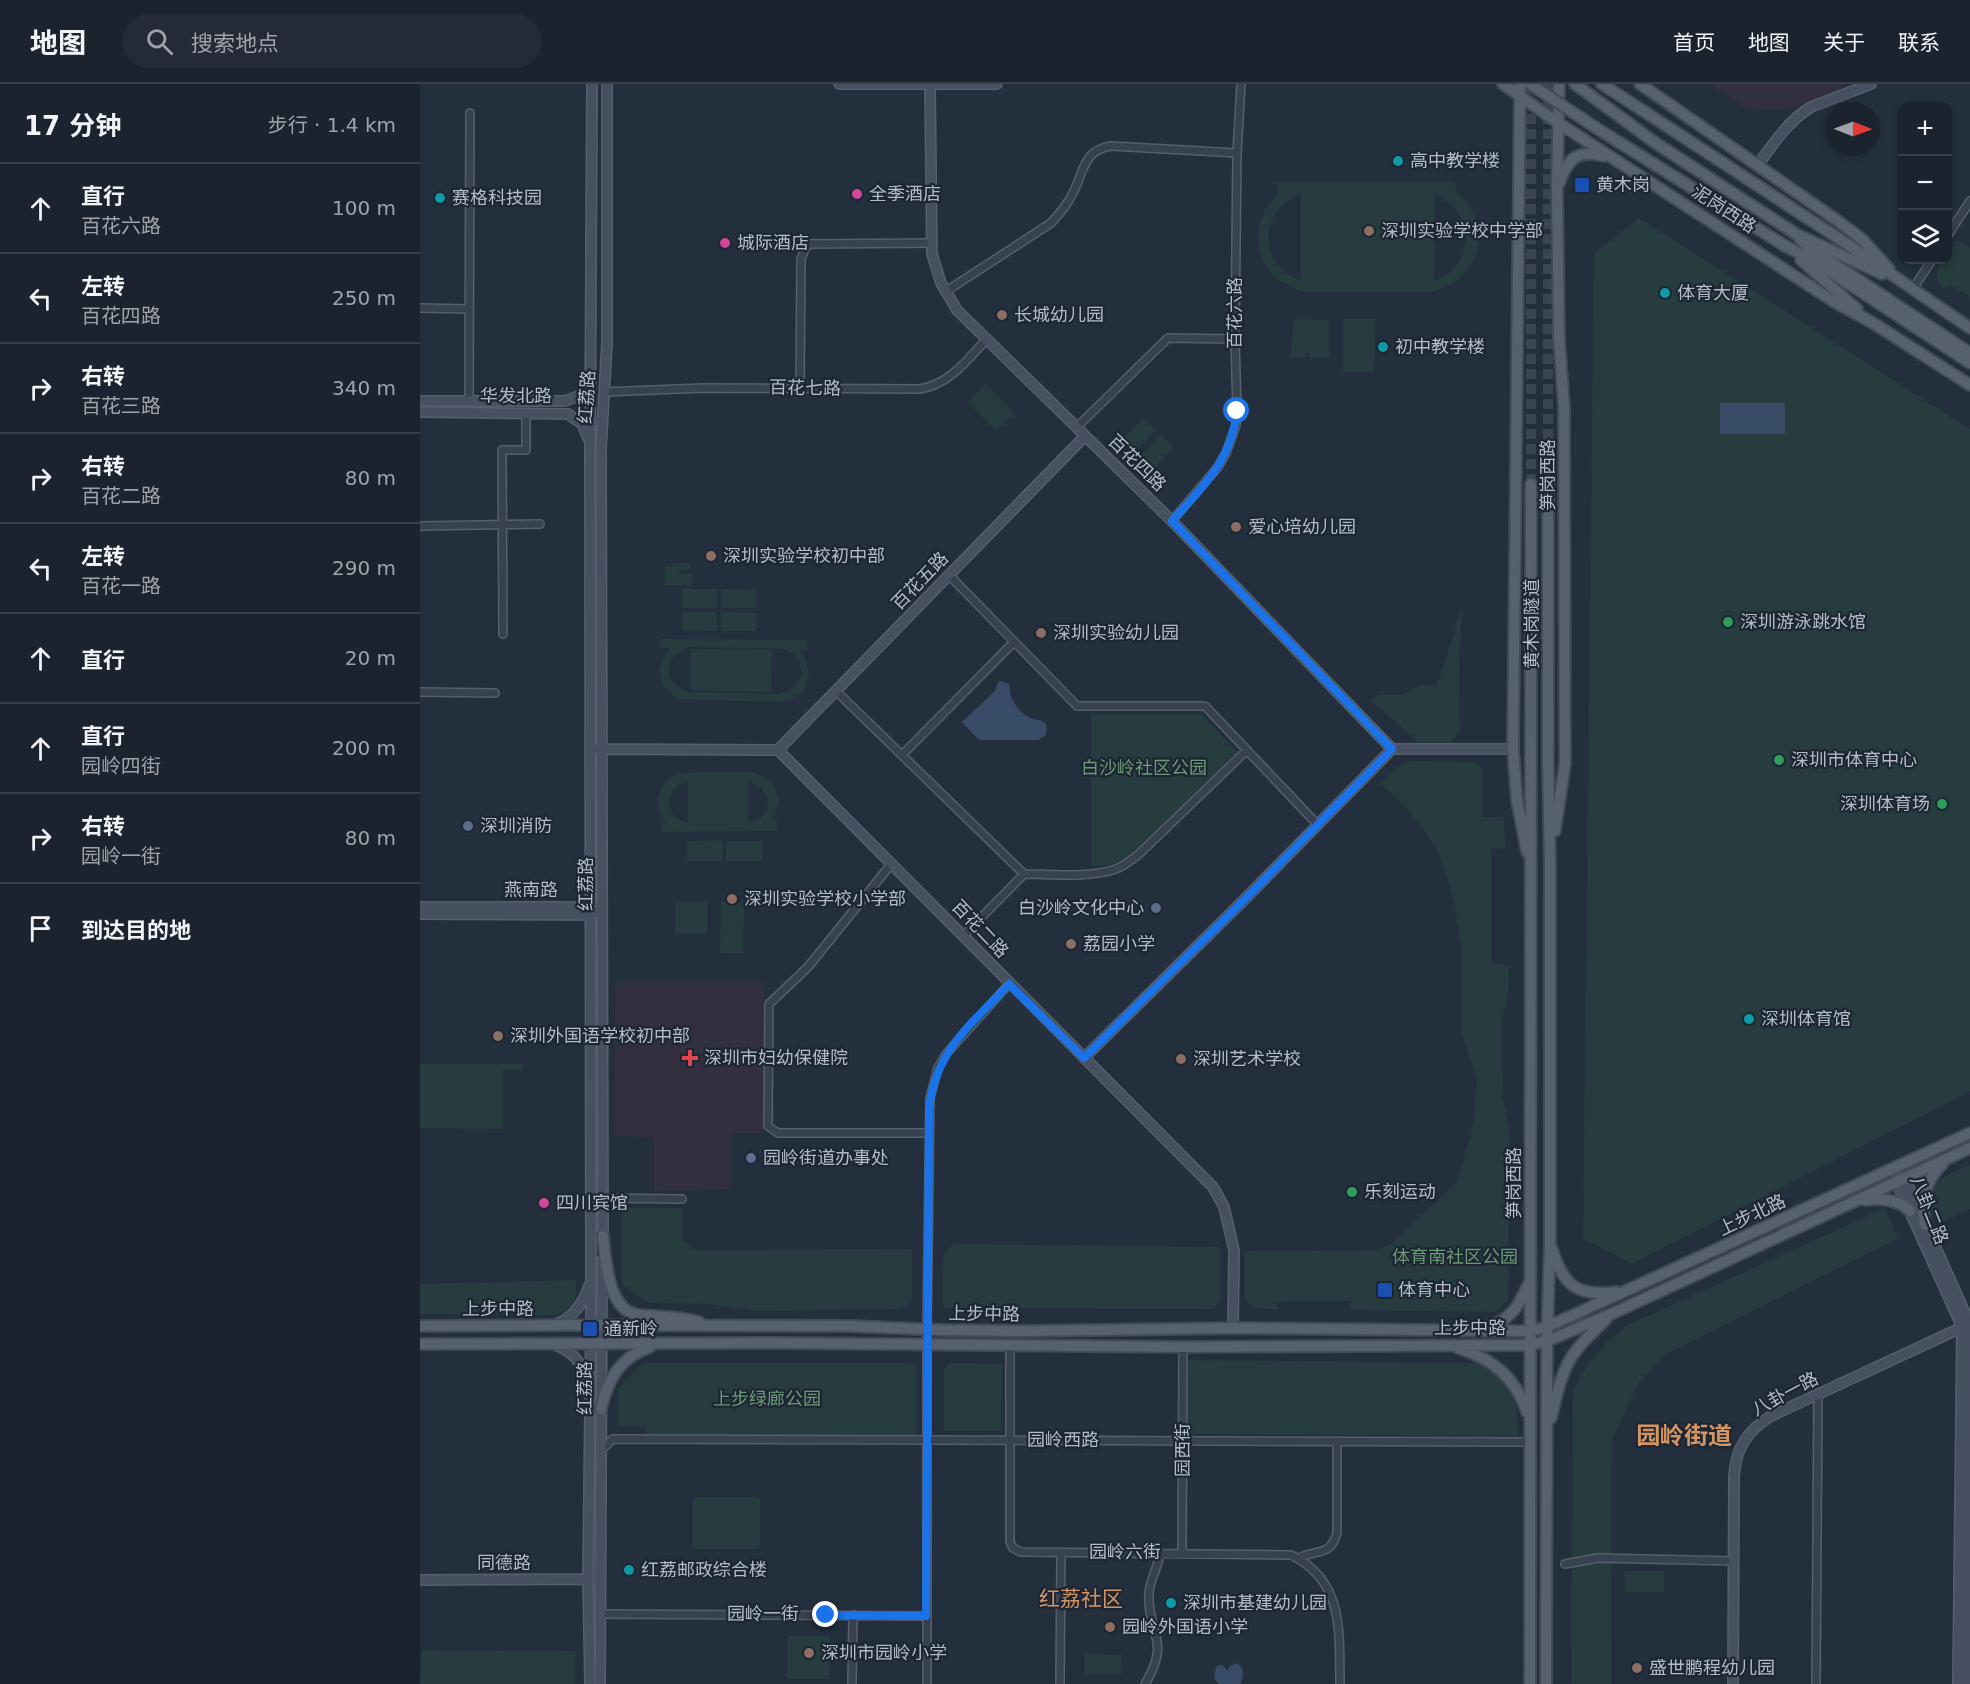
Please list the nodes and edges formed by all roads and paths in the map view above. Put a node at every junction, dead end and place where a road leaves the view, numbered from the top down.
1 (592, 84) edge
2 (607, 84) edge
3 (839, 84) edge
4 (930, 84) edge
5 (998, 84) edge
6 (1241, 84) edge
7 (1503, 84) edge
8 (1520, 84) edge
9 (1530, 84) edge
10 (1559, 84) edge
11 (1575, 84) edge
12 (1602, 84) edge
13 (1640, 84) edge
14 (1871, 84) edge
15 (1852, 88) edge
16 (1520, 96) junction
17 (470, 112) dead end
18 (1557, 122) junction
19 (1237, 153) junction
20 (1612, 157) junction
21 (1758, 165) junction
22 (1557, 190) junction
23 (1970, 201) edge
24 (1952, 228) edge
25 (1796, 234) junction
26 (931, 243) junction
27 (1787, 247) junction
28 (1929, 264) edge
29 (1901, 283) junction
30 (1912, 290) junction
31 (945, 292) junction
32 (420, 308) edge
33 (469, 309) junction
34 (1873, 323) junction
35 (1970, 328) edge
36 (987, 339) junction
37 (1235, 339) junction
38 (1970, 353) edge
39 (1970, 363) edge
40 (591, 378) junction
41 (1970, 385) edge
42 (801, 388) junction
43 (604, 392) junction
44 (420, 401) edge
45 (469, 401) junction
46 (420, 412) edge
47 (526, 413) junction
48 (1077, 427) junction
49 (1085, 436) junction
50 (590, 448) junction
51 (1531, 484) tunnel mouth
52 (1548, 484) tunnel mouth
53 (1172, 521) junction
54 (540, 524) dead end
55 (502, 525) junction
56 (420, 526) edge
57 (949, 575) junction
58 (503, 634) dead end
59 (1014, 642) junction
60 (836, 691) junction
61 (420, 692) edge
62 (495, 693) dead end
63 (597, 749) junction
64 (1392, 749) junction
65 (1513, 749) junction
66 (778, 750) junction
67 (1247, 750) junction
68 (902, 755) junction
69 (1531, 763) joint
70 (1548, 764) joint
71 (1317, 824) junction
72 (1531, 862) junction
73 (892, 863) junction
74 (1550, 864) junction
75 (1024, 874) junction
76 (420, 907) edge
77 (602, 909) junction
78 (591, 910) junction
79 (420, 914) edge
80 (963, 936) junction
81 (1009, 984) junction
82 (1084, 1058) junction
83 (1970, 1132) edge
84 (928, 1133) junction
85 (1550, 1145) junction
86 (1530, 1146) junction
87 (1970, 1148) edge
88 (1947, 1159) junction
89 (1896, 1167) junction
90 (1901, 1181) junction
91 (603, 1198) junction
92 (682, 1200) dead end
93 (1859, 1201) junction
94 (1910, 1211) junction
95 (1925, 1225) junction
96 (603, 1236) junction
97 (1550, 1243) junction
98 (1530, 1267) junction
99 (591, 1278) junction
100 (1623, 1292) junction
101 (1610, 1315) junction
102 (552, 1325) junction
103 (597, 1325) junction
104 (1967, 1325) edge
105 (420, 1326) edge
106 (714, 1326) junction
107 (1547, 1327) junction
108 (1233, 1328) junction
109 (927, 1329) junction
110 (1472, 1329) junction
111 (1530, 1330) junction
112 (1547, 1341) junction
113 (596, 1343) junction
114 (420, 1344) edge
115 (552, 1344) junction
116 (661, 1344) junction
117 (927, 1345) junction
118 (1447, 1345) junction
119 (1530, 1345) junction
120 (1010, 1346) junction
121 (1183, 1347) junction
122 (1818, 1395) junction
123 (590, 1399) junction
124 (1530, 1406) junction
125 (1547, 1406) junction
126 (601, 1408) junction
127 (1530, 1419) junction
128 (1547, 1433) junction
129 (927, 1440) junction
130 (1010, 1440) junction
131 (1183, 1441) junction
132 (1337, 1441) junction
133 (1530, 1442) junction
134 (1966, 1447) edge
135 (601, 1450) junction
136 (1061, 1552) junction
137 (1160, 1552) junction
138 (1182, 1552) junction
139 (1299, 1558) junction
140 (1734, 1561) junction
141 (1565, 1564) dead end
142 (588, 1579) junction
143 (420, 1580) edge
144 (600, 1614) junction
145 (853, 1615) junction
146 (926, 1616) junction
147 (590, 1684) edge
148 (600, 1684) edge
149 (852, 1684) edge
150 (927, 1684) edge
151 (1060, 1684) edge
152 (1145, 1684) edge
153 (1340, 1684) edge
154 (1530, 1684) edge
155 (1546, 1684) edge
156 (1733, 1684) edge
157 (1816, 1684) edge
158 (1958, 1684) edge
159 (1967, 1684) edge

1 - 40 street, 红荔路
2 - 43 street, 红荔路
3 - 4 street
4 - 5 street
4 - 26 street, 百花四路
6 - 19 street, 百花六路
7 - 16 main road, 泥岗西路
8 - 16 main road, 笋岗西路
9 - 27 main road, 泥岗西路, bridge
10 - 18 main road, 笋岗西路
11 - 25 main road, 泥岗西路
12 - 29 main road, 泥岗西路
13 - 21 main road
14 - 15 street
15 - 21 street
16 - 18 main road, 泥岗西路
16 - 65 main road, 笋岗西路
17 - 33 street
18 - 20 main road, 泥岗西路
18 - 22 main road, 笋岗西路
19 - 31 street
19 - 37 street, 百花六路
20 - 22 main road
20 - 34 main road, 泥岗西路
21 - 29 main road
22 - 74 main road, 笋岗西路
23 - 24 street
25 - 29 main road, 泥岗西路
25 - 38 main road, 泥岗西路
26 - 31 street, 百花四路
26 - 42 street
27 - 34 main road, 泥岗西路
27 - 39 main road, 泥岗西路
28 - 30 street
29 - 30 main road, 泥岗西路
30 - 35 main road, 泥岗西路
31 - 36 street, 百花四路
32 - 33 street
33 - 45 street
34 - 41 main road, 泥岗西路
36 - 42 street, 百花七路
36 - 48 street, 百花四路
37 - 48 street
37 - 53 street, 百花六路
40 - 45 street, 华发北路
40 - 50 street, 红荔路
42 - 43 street, 百花七路
43 - 63 street, 红荔路
44 - 45 street, 华发北路
46 - 47 street, 华发北路
47 - 50 street, 华发北路
47 - 55 street
48 - 49 street, 百花四路
49 - 53 street, 百花四路
49 - 57 street, 百花五路
50 - 63 street, 红荔路
51 - 69 main road, 黄木岗隧道
52 - 70 main road, 黄木岗隧道
53 - 64 street, 百花四路
54 - 55 street
55 - 56 street
55 - 58 street
57 - 59 street
57 - 60 street, 百花五路
59 - 67 street
59 - 68 street
60 - 66 street, 百花五路
60 - 68 street
61 - 62 street
63 - 66 street
63 - 77 street, 红荔路
63 - 78 street, 红荔路
64 - 65 street
64 - 71 street
65 - 72 main road, 笋岗西路
66 - 73 street, 百花二路
67 - 71 street
67 - 75 street
68 - 75 street
69 - 72 main road, 笋岗西路
70 - 74 main road, 笋岗西路
71 - 82 street
72 - 86 main road, 笋岗西路
73 - 80 street, 百花二路
73 - 84 street
74 - 85 main road, 笋岗西路
75 - 80 street
76 - 78 street, 燕南路
77 - 78 street, 燕南路
77 - 91 street, 红荔路
78 - 79 street, 燕南路
78 - 99 street, 红荔路
80 - 81 street, 百花二路
81 - 82 street, 百花二路
81 - 84 street
82 - 108 street, 百花二路
83 - 89 main road, 上步北路
84 - 109 street
85 - 86 main road
85 - 97 main road, 笋岗西路
86 - 98 main road, 笋岗西路
87 - 88 main road, 上步北路
88 - 90 main road, 上步北路
88 - 95 main road
89 - 90 street, 八卦二路
89 - 100 main road, 上步北路
90 - 93 main road, 上步北路
90 - 94 street, 八卦二路
90 - 95 street, 八卦二路
91 - 92 street
91 - 96 street, 红荔路
93 - 94 main road
93 - 101 main road, 上步北路
94 - 104 street, 八卦二路
95 - 104 street, 八卦二路
96 - 103 street, 红荔路
96 - 106 main road
97 - 100 main road
97 - 107 main road, 笋岗西路
98 - 110 main road
98 - 111 main road, 笋岗西路
99 - 102 street
99 - 103 street, 红荔路
100 - 107 main road, 上步北路
101 - 112 main road, 上步北路
101 - 128 main road
102 - 103 main road, 上步中路
102 - 105 main road, 上步中路
103 - 106 main road, 上步中路
103 - 113 street, 红荔路
104 - 122 street, 八卦一路
104 - 134 street, 八卦二路
106 - 109 main road, 上步中路
107 - 111 main road, 上步中路
107 - 112 main road, 笋岗西路
108 - 109 main road, 上步中路
108 - 110 main road, 上步中路
109 - 117 street
110 - 111 main road, 上步中路
111 - 119 main road, 笋岗西路
112 - 119 main road, 上步中路
112 - 125 main road, 笋岗西路
113 - 115 main road, 上步中路
113 - 116 main road, 上步中路
113 - 123 street, 红荔路
113 - 126 street, 红荔路
114 - 115 main road, 上步中路
115 - 123 street
116 - 117 main road, 上步中路
116 - 126 main road
117 - 120 main road, 上步中路
117 - 129 street
118 - 119 main road, 上步中路
118 - 121 main road, 上步中路
118 - 127 main road
119 - 124 main road, 笋岗西路
120 - 121 main road, 上步中路
120 - 130 street, 园岭六街
121 - 131 street, 园西街
122 - 140 street, 八卦一路
122 - 157 street
123 - 142 street, 红荔路
124 - 125 main road
124 - 127 main road, 笋岗西路
125 - 128 main road, 笋岗西路
126 - 135 street, 红荔路
127 - 133 main road, 笋岗西路
128 - 155 main road, 笋岗西路
129 - 130 street, 园岭西路
129 - 135 street, 园岭西路
129 - 146 street
130 - 131 street, 园岭西路
130 - 136 street, 园岭六街
131 - 132 street, 园岭西路
131 - 138 street, 园西街
132 - 133 street, 园岭西路
132 - 139 street
133 - 154 main road, 笋岗西路
134 - 158 street, 八卦二路
134 - 159 street, 八卦二路
135 - 144 street, 红荔路
136 - 137 street, 园岭六街
136 - 151 street
137 - 138 street, 园岭六街
137 - 152 street
138 - 139 street, 园岭六街
139 - 153 street
140 - 141 street
140 - 156 street, 八卦一路
142 - 143 street, 同德路
142 - 147 street, 红荔路
144 - 145 street, 园岭一街
144 - 148 street, 红荔路
145 - 146 street, 园岭一街
145 - 149 street
146 - 150 street

